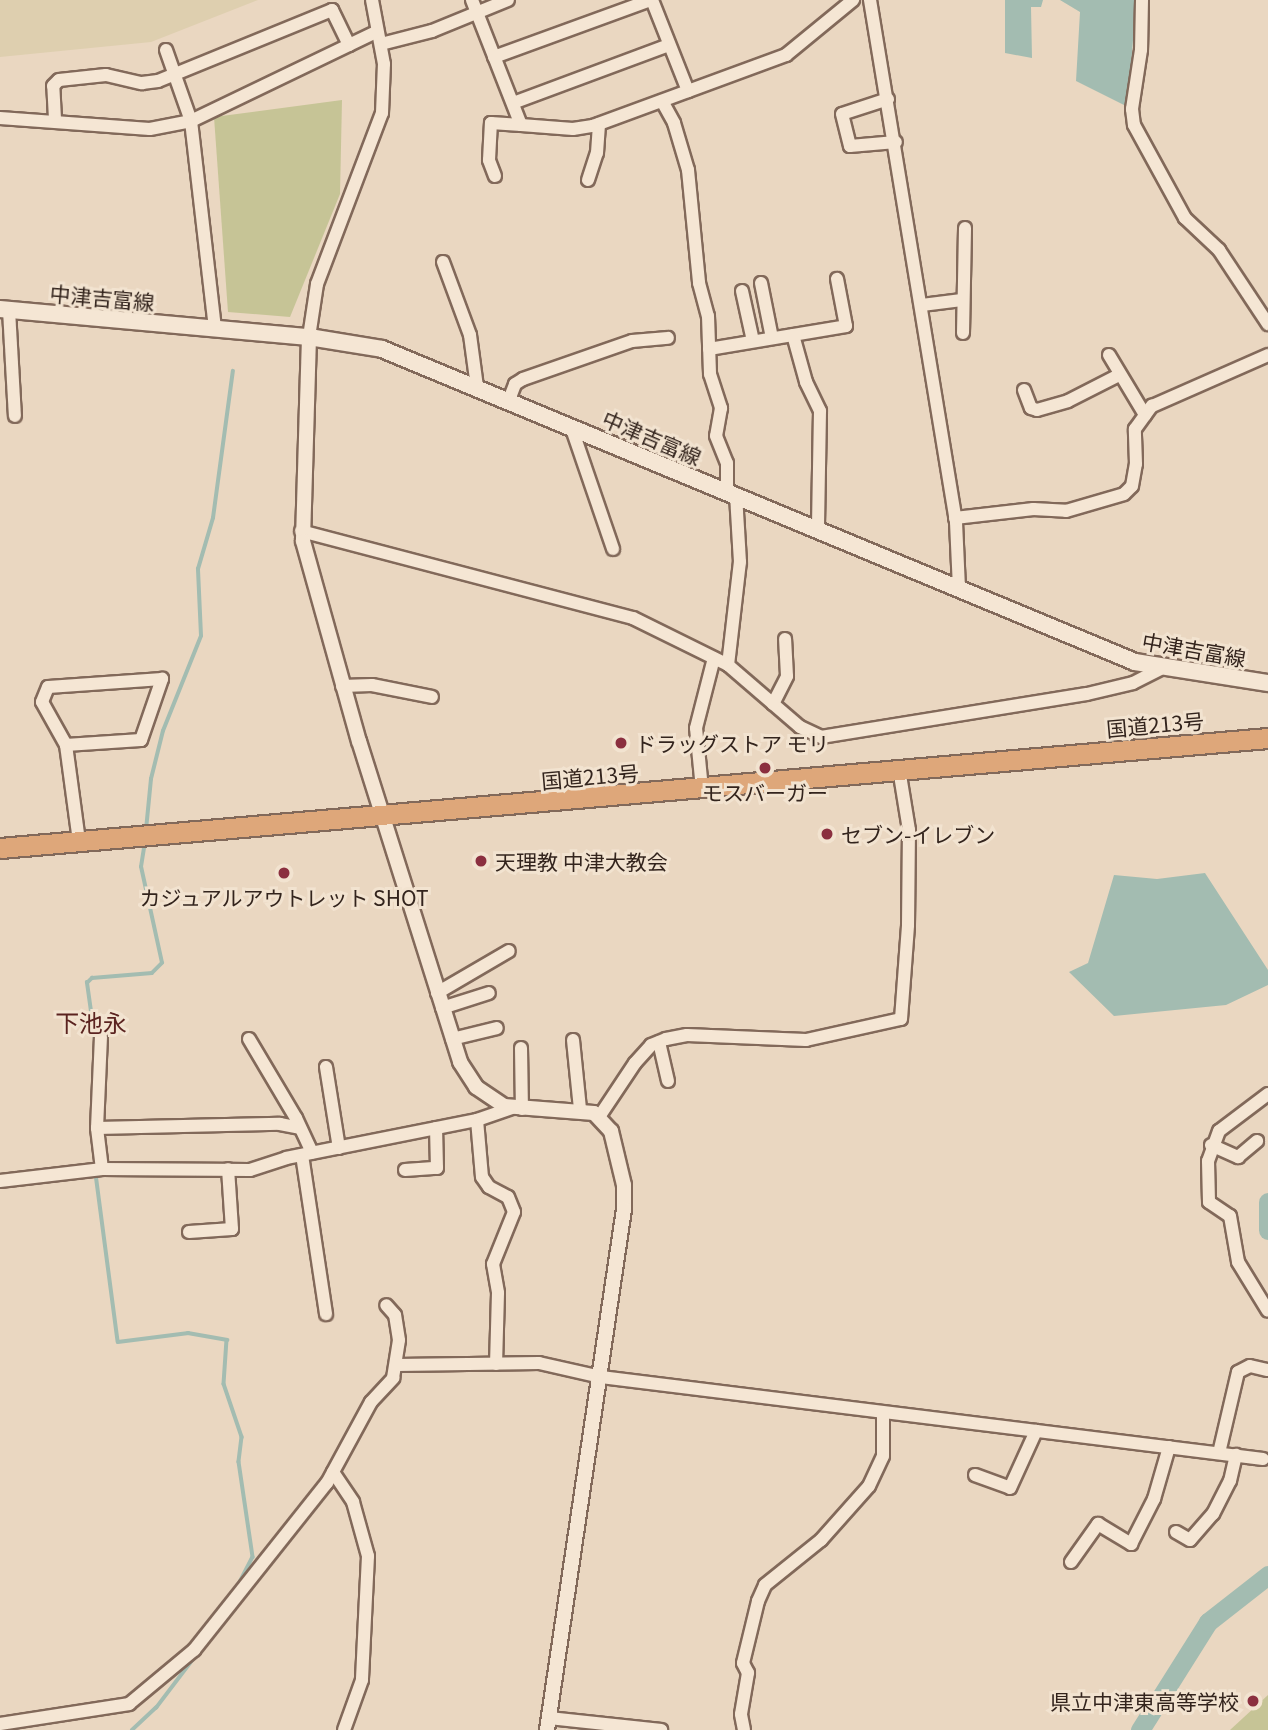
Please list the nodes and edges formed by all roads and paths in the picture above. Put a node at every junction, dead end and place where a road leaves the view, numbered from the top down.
1 (372, 0) edge
2 (508, 0) edge
3 (651, 0) edge
4 (853, 0) edge
5 (870, 0) edge
6 (1142, 0) edge
7 (474, 6) edge
8 (379, 38) junction
9 (349, 45) junction
10 (669, 45) junction
11 (166, 50) dead end
12 (494, 57) junction
13 (174, 74) junction
14 (688, 91) junction
15 (888, 99) junction
16 (662, 101) junction
17 (513, 103) junction
18 (0, 118) edge
19 (55, 119) junction
20 (191, 121) junction
21 (599, 124) junction
22 (521, 125) junction
23 (896, 142) junction
24 (495, 176) dead end
25 (588, 180) dead end
26 (965, 228) dead end
27 (443, 262) dead end
28 (837, 279) dead end
29 (761, 283) dead end
30 (742, 290) dead end
31 (962, 300) junction
32 (922, 305) junction
33 (4, 310) edge
34 (1268, 324) edge
35 (215, 328) junction
36 (963, 334) dead end
37 (793, 335) junction
38 (309, 337) junction
39 (668, 338) dead end
40 (772, 338) junction
41 (753, 341) junction
42 (709, 349) junction
43 (1109, 355) dead end
44 (1268, 355) edge
45 (1119, 375) junction
46 (477, 387) junction
47 (1024, 390) dead end
48 (509, 400) junction
49 (1145, 415) junction
50 (15, 416) dead end
51 (571, 426) junction
52 (731, 492) junction
53 (955, 518) junction
54 (818, 528) junction
55 (301, 531) junction
56 (613, 549) dead end
57 (959, 587) junction
58 (785, 639) dead end
59 (714, 658) junction
60 (728, 665) junction
61 (1160, 669) junction
62 (1268, 683) edge
63 (342, 686) junction
64 (432, 697) dead end
65 (773, 704) junction
66 (1268, 738) edge
67 (66, 745) junction
68 (900, 769) junction
69 (702, 789) junction
70 (382, 815) junction
71 (79, 841) junction
72 (0, 848) edge
73 (509, 951) dead end
74 (438, 993) junction
75 (489, 993) dead end
76 (442, 1008) junction
77 (497, 1028) dead end
78 (101, 1037) dead end
79 (249, 1039) dead end
80 (452, 1040) junction
81 (573, 1040) dead end
82 (659, 1042) junction
83 (522, 1048) dead end
84 (326, 1067) dead end
85 (668, 1081) dead end
86 (1268, 1094) edge
87 (516, 1109) junction
88 (580, 1109) junction
89 (599, 1117) junction
90 (477, 1120) junction
91 (97, 1128) junction
92 (300, 1128) junction
93 (436, 1128) junction
94 (1257, 1141) dead end
95 (1212, 1145) junction
96 (339, 1147) junction
97 (307, 1154) junction
98 (102, 1169) junction
99 (228, 1169) junction
100 (405, 1170) dead end
101 (0, 1181) edge
102 (189, 1232) dead end
103 (386, 1305) dead end
104 (1268, 1311) edge
105 (326, 1314) dead end
106 (496, 1364) junction
107 (397, 1365) junction
108 (1268, 1370) edge
109 (601, 1377) junction
110 (883, 1413) junction
111 (1036, 1431) junction
112 (1169, 1447) junction
113 (1219, 1453) junction
114 (1236, 1455) junction
115 (1263, 1459) dead end
116 (332, 1472) junction
117 (975, 1475) dead end
118 (1176, 1532) dead end
119 (1071, 1562) dead end
120 (0, 1724) edge
121 (548, 1724) edge
122 (344, 1730) edge
123 (661, 1730) edge
124 (744, 1730) edge

1 - 8 street
2 - 7 street
3 - 10 street
3 - 12 street
4 - 14 street
5 - 15 street
6 - 34 street
7 - 8 street
7 - 12 street
8 - 9 street
8 - 38 street
9 - 13 street
9 - 20 street
10 - 14 street
10 - 17 street
11 - 13 street
12 - 17 street
13 - 19 street
13 - 20 street
14 - 16 street
15 - 23 street
15 - 23 street
16 - 21 street
16 - 42 street
17 - 22 street
18 - 19 street
19 - 20 street
20 - 35 street
21 - 22 street
21 - 25 street
22 - 24 street
23 - 32 street
26 - 31 street
27 - 46 street
28 - 37 street
29 - 40 street
30 - 41 street
31 - 32 street
31 - 36 street
32 - 53 street
33 - 35 main road, 中津吉富線
33 - 50 street
35 - 38 main road, 中津吉富線
37 - 40 street
37 - 54 street
38 - 46 main road, 中津吉富線
38 - 55 street
39 - 48 street
40 - 41 street
41 - 42 street
42 - 52 street
43 - 45 street
44 - 49 street
45 - 47 street
45 - 49 street
46 - 48 main road, 中津吉富線
48 - 51 main road, 中津吉富線
49 - 53 street
51 - 52 main road, 中津吉富線
51 - 56 street
52 - 54 main road, 中津吉富線
52 - 60 street
53 - 57 street
54 - 57 main road, 中津吉富線
55 - 59 street
55 - 63 street
57 - 61 main road, 中津吉富線
58 - 65 street
59 - 60 street
59 - 69 street
60 - 65 street
61 - 62 main road, 中津吉富線
61 - 65 street
63 - 64 street
63 - 70 street
66 - 68 highway, 国道213号
67 - 67 street
67 - 71 street
68 - 69 highway, 国道213号
68 - 82 street
69 - 70 highway, 国道213号
70 - 71 highway, 国道213号
70 - 74 street
71 - 72 highway, 国道213号
73 - 74 street
74 - 76 street
75 - 76 street
76 - 80 street
77 - 80 street
78 - 91 street
79 - 92 street
80 - 87 street
81 - 88 street
82 - 85 street
82 - 89 street
83 - 87 street
84 - 96 street
86 - 95 street
87 - 88 street
87 - 90 street
88 - 89 street
89 - 109 street
90 - 93 street
90 - 106 street
91 - 92 street
91 - 98 street
92 - 97 street
93 - 96 street
93 - 100 street
94 - 95 street
95 - 104 street
96 - 97 street
97 - 99 street
97 - 105 street
98 - 99 street
98 - 101 street
99 - 102 street
103 - 107 street
106 - 107 street
106 - 109 street
107 - 116 street
108 - 113 street
109 - 110 street
109 - 121 street
110 - 111 street
110 - 124 street
111 - 112 street
111 - 117 street
112 - 113 street
112 - 119 street
113 - 114 street
114 - 115 street
114 - 118 street
116 - 120 street
116 - 122 street
121 - 123 street

